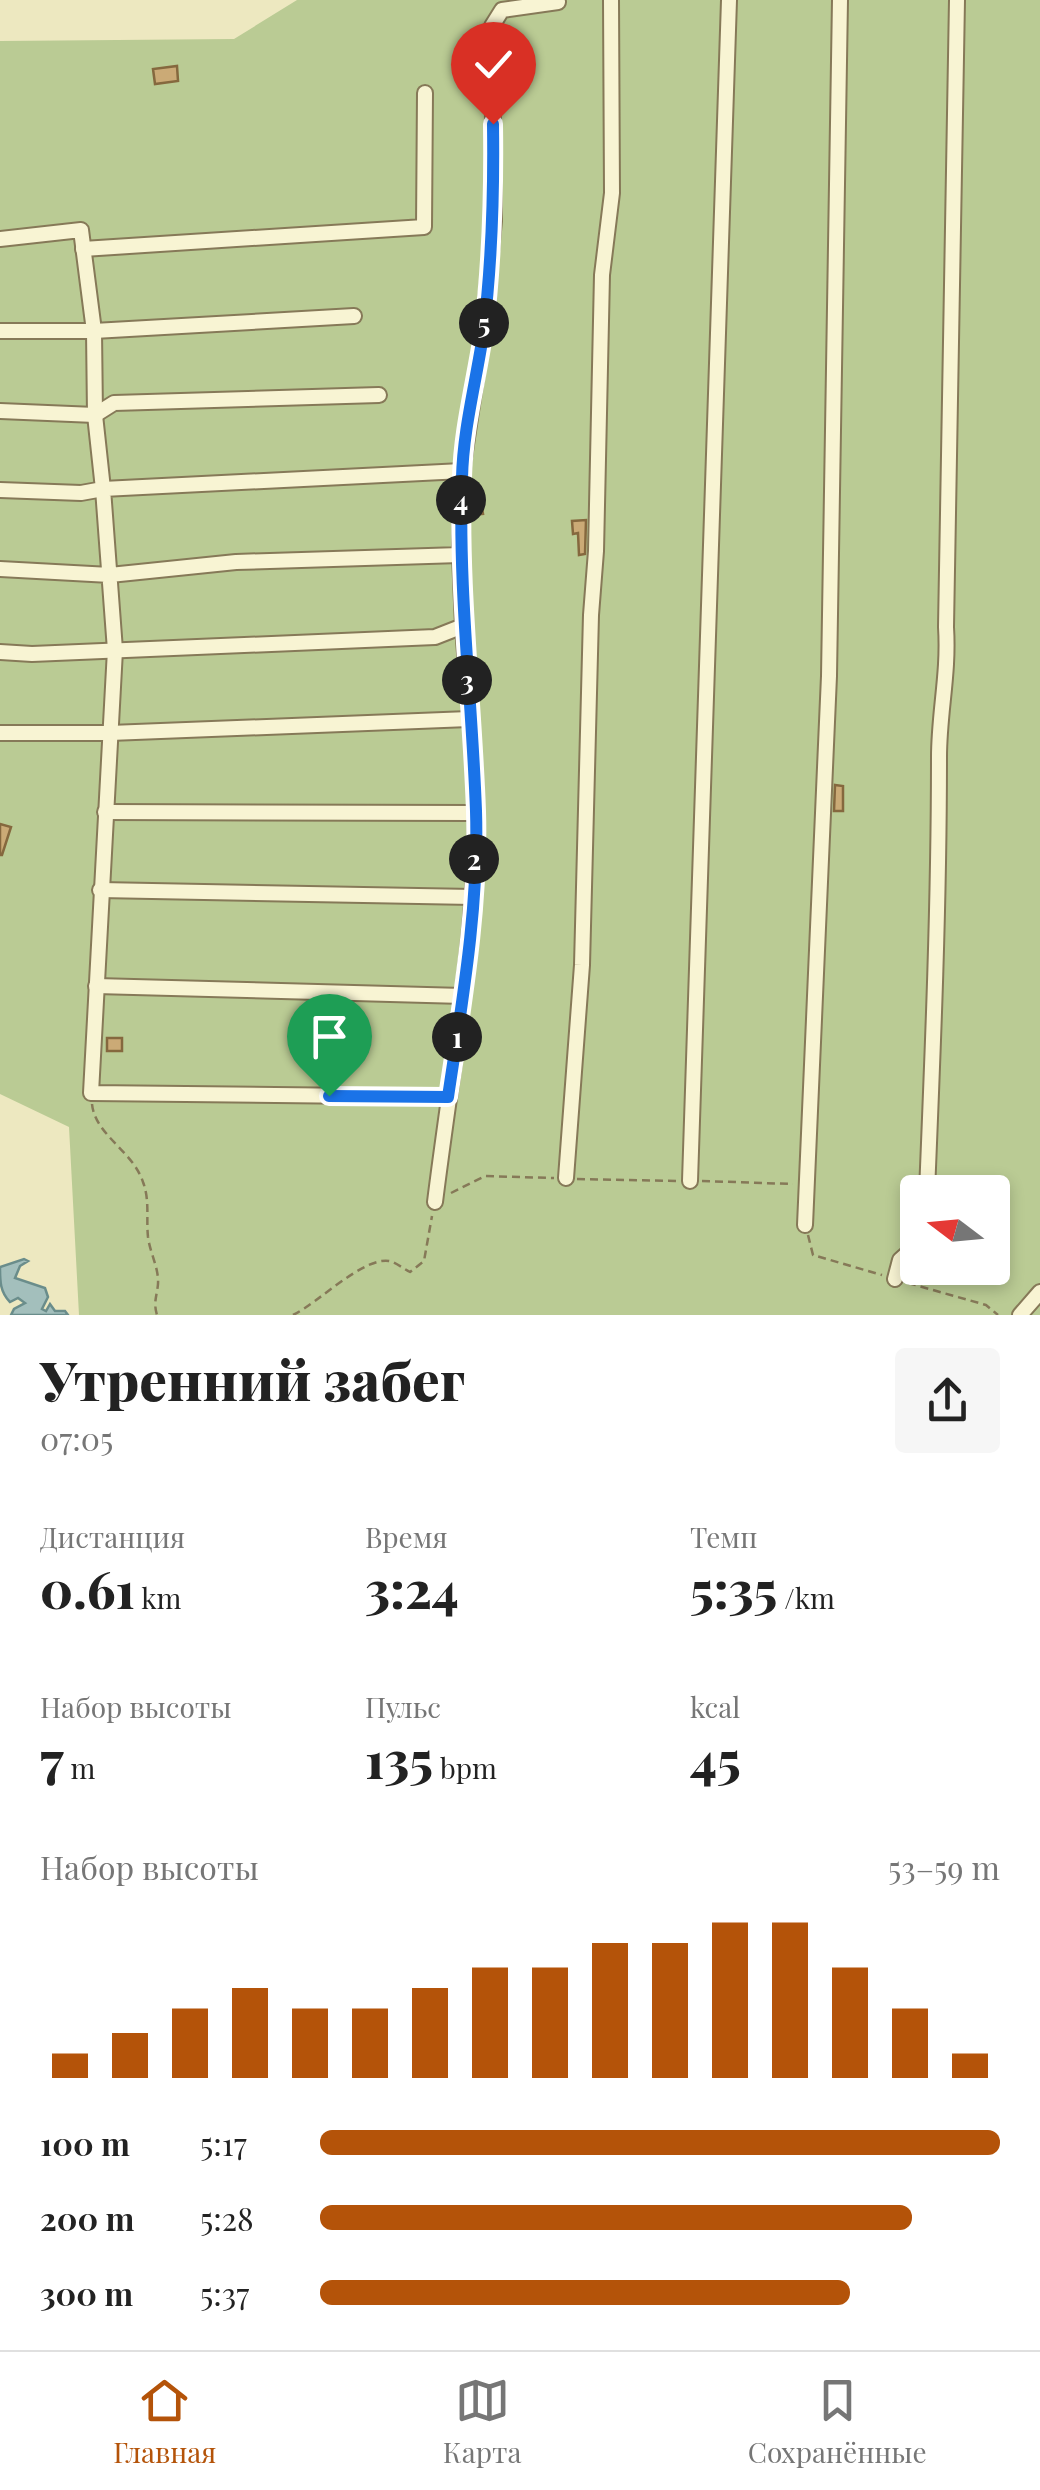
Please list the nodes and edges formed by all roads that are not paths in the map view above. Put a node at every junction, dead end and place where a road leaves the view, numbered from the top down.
1 (560, 0) edge
2 (611, 0) edge
3 (729, 0) edge
4 (840, 0) edge
5 (957, 0) edge
6 (425, 93) dead end
7 (0, 239) edge
8 (84, 250) junction
9 (354, 316) dead end
10 (0, 331) edge
11 (94, 331) junction
12 (379, 395) dead end
13 (0, 411) edge
14 (95, 416) junction
15 (462, 472) junction
16 (0, 490) edge
17 (104, 490) junction
18 (460, 555) junction
19 (0, 569) edge
20 (110, 575) junction
21 (463, 626) junction
22 (115, 650) junction
23 (0, 652) edge
24 (469, 719) junction
25 (0, 733) edge
26 (110, 733) junction
27 (105, 812) junction
28 (476, 813) junction
29 (100, 890) junction
30 (473, 897) junction
31 (96, 986) junction
32 (464, 996) junction
33 (448, 1097) junction
34 (928, 1175) edge
35 (566, 1178) road end
36 (690, 1181) road end
37 (435, 1202) road end
38 (805, 1225) road end
39 (900, 1260) edge
40 (895, 1279) road end
41 (1040, 1292) edge
42 (1020, 1315) edge

1 - 15 lane
2 - 35 lane
3 - 36 lane
4 - 38 lane
5 - 34 lane
6 - 8 lane
7 - 8 lane
8 - 11 lane
9 - 11 lane
10 - 11 lane
11 - 14 lane
12 - 14 lane
13 - 14 lane
14 - 17 lane
15 - 17 lane
15 - 18 lane
16 - 17 lane
17 - 20 lane
18 - 20 lane
18 - 21 lane
19 - 20 lane
20 - 22 lane
21 - 22 lane
21 - 24 lane
22 - 23 lane
22 - 26 lane
24 - 26 lane
24 - 28 lane
25 - 26 lane
26 - 27 lane
27 - 28 lane
27 - 29 lane
28 - 30 lane
29 - 30 lane
29 - 31 lane
30 - 32 lane
31 - 32 lane
31 - 33 lane
32 - 33 lane
33 - 37 lane
39 - 40 lane
41 - 42 lane

